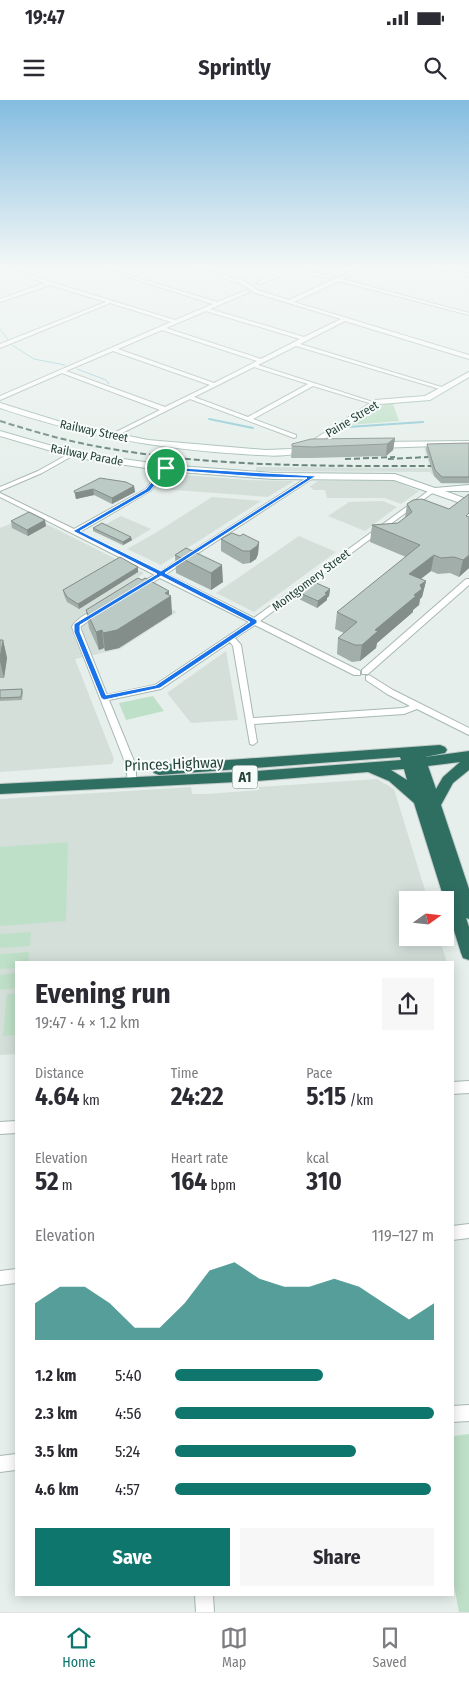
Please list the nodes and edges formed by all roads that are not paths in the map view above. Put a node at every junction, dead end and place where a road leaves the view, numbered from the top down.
1 (19, 339) edge
2 (137, 339) edge
3 (193, 339) edge
4 (304, 339) edge
5 (405, 339) edge
6 (296, 344) junction
7 (0, 346) edge
8 (113, 349) junction
9 (469, 358) edge
10 (262, 361) junction
11 (254, 365) junction
12 (61, 371) junction
13 (469, 374) edge
14 (214, 384) junction
15 (311, 384) junction
16 (445, 389) junction
17 (189, 397) junction
18 (0, 398) edge
19 (374, 404) junction
20 (0, 405) edge
21 (164, 409) junction
22 (248, 419) junction
23 (0, 433) edge
24 (112, 436) junction
25 (294, 436) dead end
26 (469, 443) edge
27 (320, 444) joint
28 (368, 444) edge
29 (72, 454) junction
30 (166, 468) junction
31 (40, 472) junction
32 (313, 476) junction
33 (28, 479) junction
34 (469, 488) edge
35 (433, 490) junction
36 (1, 492) edge
37 (263, 499) dead end
38 (469, 503) edge
39 (268, 507) junction
40 (30, 508) junction
41 (76, 531) junction
42 (161, 574) junction
43 (469, 581) edge
44 (135, 589) edge
45 (102, 608) edge
46 (255, 622) junction
47 (230, 638) junction
48 (364, 676) junction
49 (104, 698) junction
50 (418, 706) junction
51 (250, 721) junction
52 (469, 732) edge
53 (253, 742) dead end
54 (469, 748) edge
55 (469, 756) edge
56 (412, 758) junction
57 (469, 762) edge
58 (359, 769) junction
59 (131, 777) junction
60 (0, 780) edge
61 (0, 789) edge
62 (418, 799) junction
63 (434, 805) junction
64 (469, 913) edge
65 (469, 953) edge
66 (469, 1087) edge
67 (454, 1088) edge
68 (15, 1127) edge
69 (0, 1128) edge
70 (469, 1232) edge
71 (454, 1233) edge
72 (15, 1276) edge
73 (0, 1278) edge
74 (469, 1413) edge
75 (454, 1414) edge
76 (15, 1462) edge
77 (0, 1464) edge
78 (204, 1596) edge
79 (205, 1612) edge

1 - 7 street
2 - 8 street
3 - 10 street
4 - 6 street
5 - 9 street
6 - 10 street
6 - 16 street
8 - 12 street
8 - 14 street
10 - 11 street
11 - 14 street
11 - 15 street
12 - 18 street
12 - 21 street
13 - 16 main road, Paine Street
14 - 17 street
15 - 19 street
15 - 22 street
16 - 19 main road, Paine Street
17 - 21 street
17 - 22 street
19 - 27 main road, Paine Street
20 - 24 main road, Railway Street
21 - 24 street
22 - 25 street
23 - 29 main road, Railway Parade
24 - 27 main road, Railway Street
26 - 28 main road
29 - 30 main road, Railway Parade
29 - 31 street
30 - 32 main road, Railway Parade
30 - 41 street
31 - 33 street
31 - 36 street
32 - 35 main road, Railway Parade
32 - 39 street
33 - 36 street
33 - 40 street
34 - 35 main road
35 - 38 main road, Railway Parade
35 - 46 street, Montgomery Street
36 - 40 street
37 - 39 street
39 - 42 street
40 - 41 street
41 - 42 street
42 - 44 street
42 - 46 street
43 - 48 street
45 - 49 street
46 - 47 street, Montgomery Street
46 - 48 street
47 - 49 street, Montgomery Street
47 - 51 street
48 - 50 street
49 - 59 street
50 - 51 street
50 - 52 street
51 - 53 street
54 - 56 highway, Princes Highway
55 - 56 highway, Princes Highway
56 - 58 highway, Princes Highway / A1
56 - 59 highway, Princes Highway / A1
56 - 62 highway, A1
56 - 63 highway
57 - 63 highway
58 - 59 highway, Princes Highway / A1
58 - 62 highway, A1
59 - 60 highway, Princes Highway / A1
59 - 61 highway, Princes Highway / A1
62 - 65 highway, A1
63 - 64 highway
66 - 67 street
68 - 69 street
70 - 71 street
72 - 73 street
74 - 75 street
76 - 77 street
78 - 79 street

